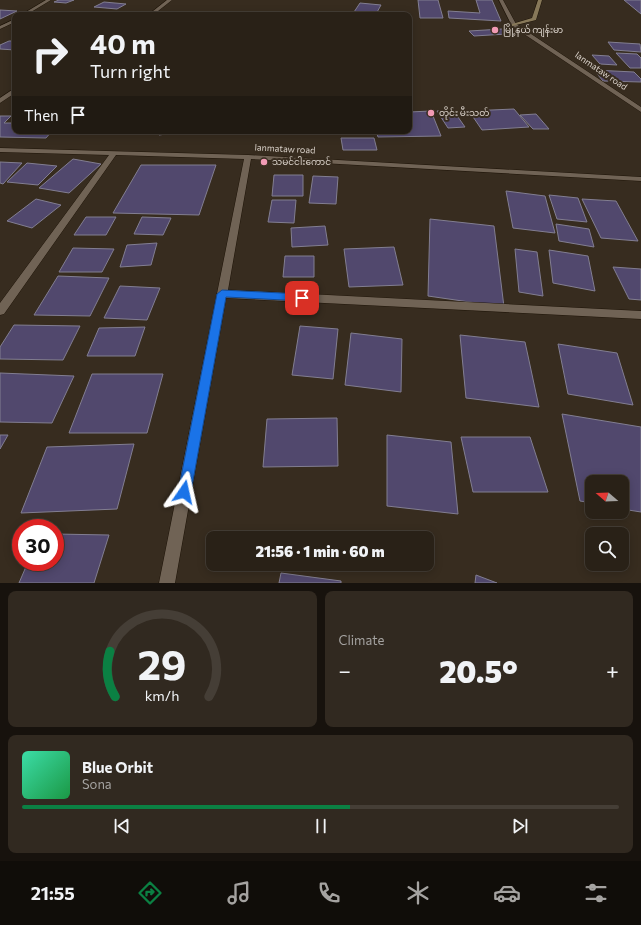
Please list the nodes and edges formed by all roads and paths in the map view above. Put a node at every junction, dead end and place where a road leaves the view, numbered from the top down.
1 (49, 0) edge
2 (170, 0) edge
3 (501, 0) edge
4 (540, 0) edge
5 (28, 12) edge
6 (154, 12) edge
7 (12, 22) edge
8 (514, 25) junction
9 (0, 28) edge
10 (12, 92) edge
11 (0, 101) edge
12 (641, 110) edge
13 (0, 150) edge
14 (114, 153) junction
15 (248, 156) junction
16 (641, 179) edge
17 (222, 294) junction
18 (0, 311) edge
19 (640, 317) edge
20 (167, 583) edge

1 - 5 street
2 - 6 street
3 - 8 street, lanmataw road
4 - 8 street
7 - 9 street
8 - 12 street, lanmataw road
10 - 11 street
13 - 14 street, lanmataw road
14 - 15 street, lanmataw road
14 - 18 street
15 - 16 street, lanmataw road
15 - 17 street
17 - 19 street
17 - 20 street

